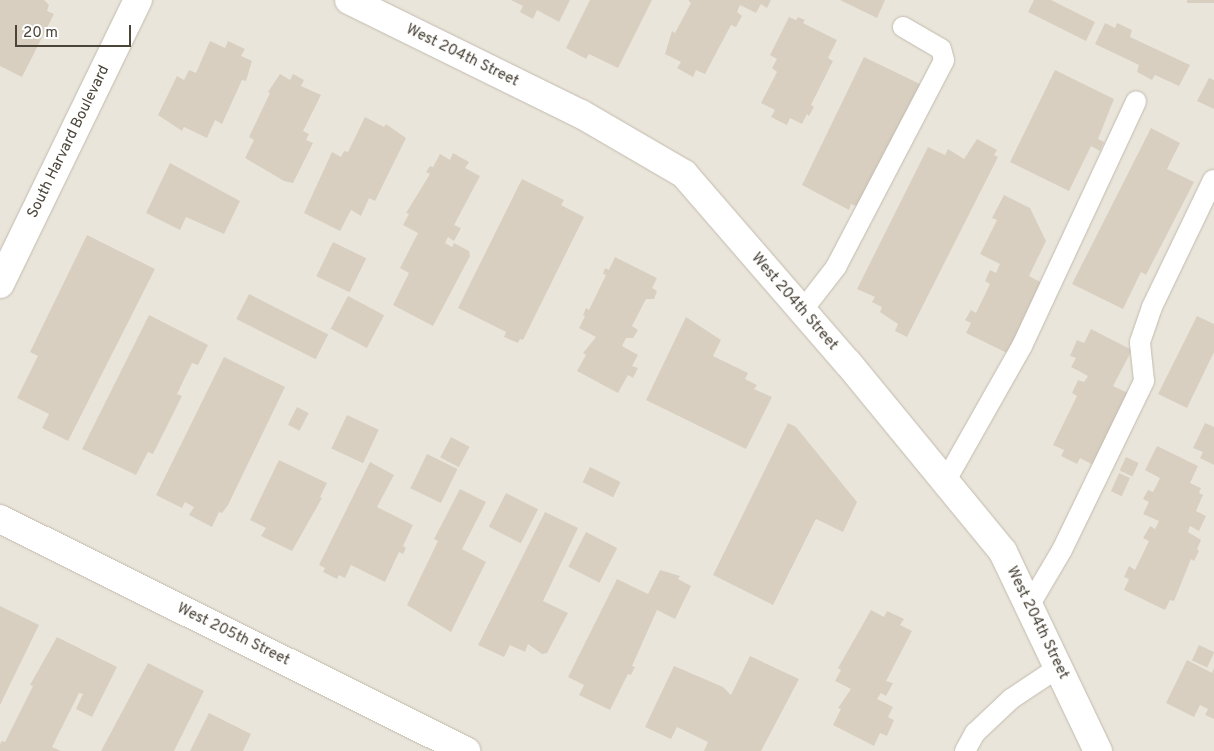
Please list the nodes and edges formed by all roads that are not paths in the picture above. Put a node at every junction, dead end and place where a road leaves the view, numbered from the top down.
1 (138, 0) edge
2 (349, 0) edge
3 (903, 27) dead end
4 (1136, 101) dead end
5 (1213, 180) dead end
6 (0, 284) edge
7 (802, 310) junction
8 (945, 482) junction
9 (0, 520) edge
10 (1029, 606) junction
11 (1058, 667) junction
12 (466, 751) edge
13 (965, 751) edge
14 (1098, 751) edge

1 - 6 street, South Harvard Boulevard
2 - 7 street, West 204th Street
3 - 7 lane
4 - 8 lane
5 - 10 lane
7 - 8 street, West 204th Street
8 - 10 street, West 204th Street
9 - 12 street, West 205th Street
10 - 11 street, West 204th Street
11 - 13 lane
11 - 14 street, West 204th Street

